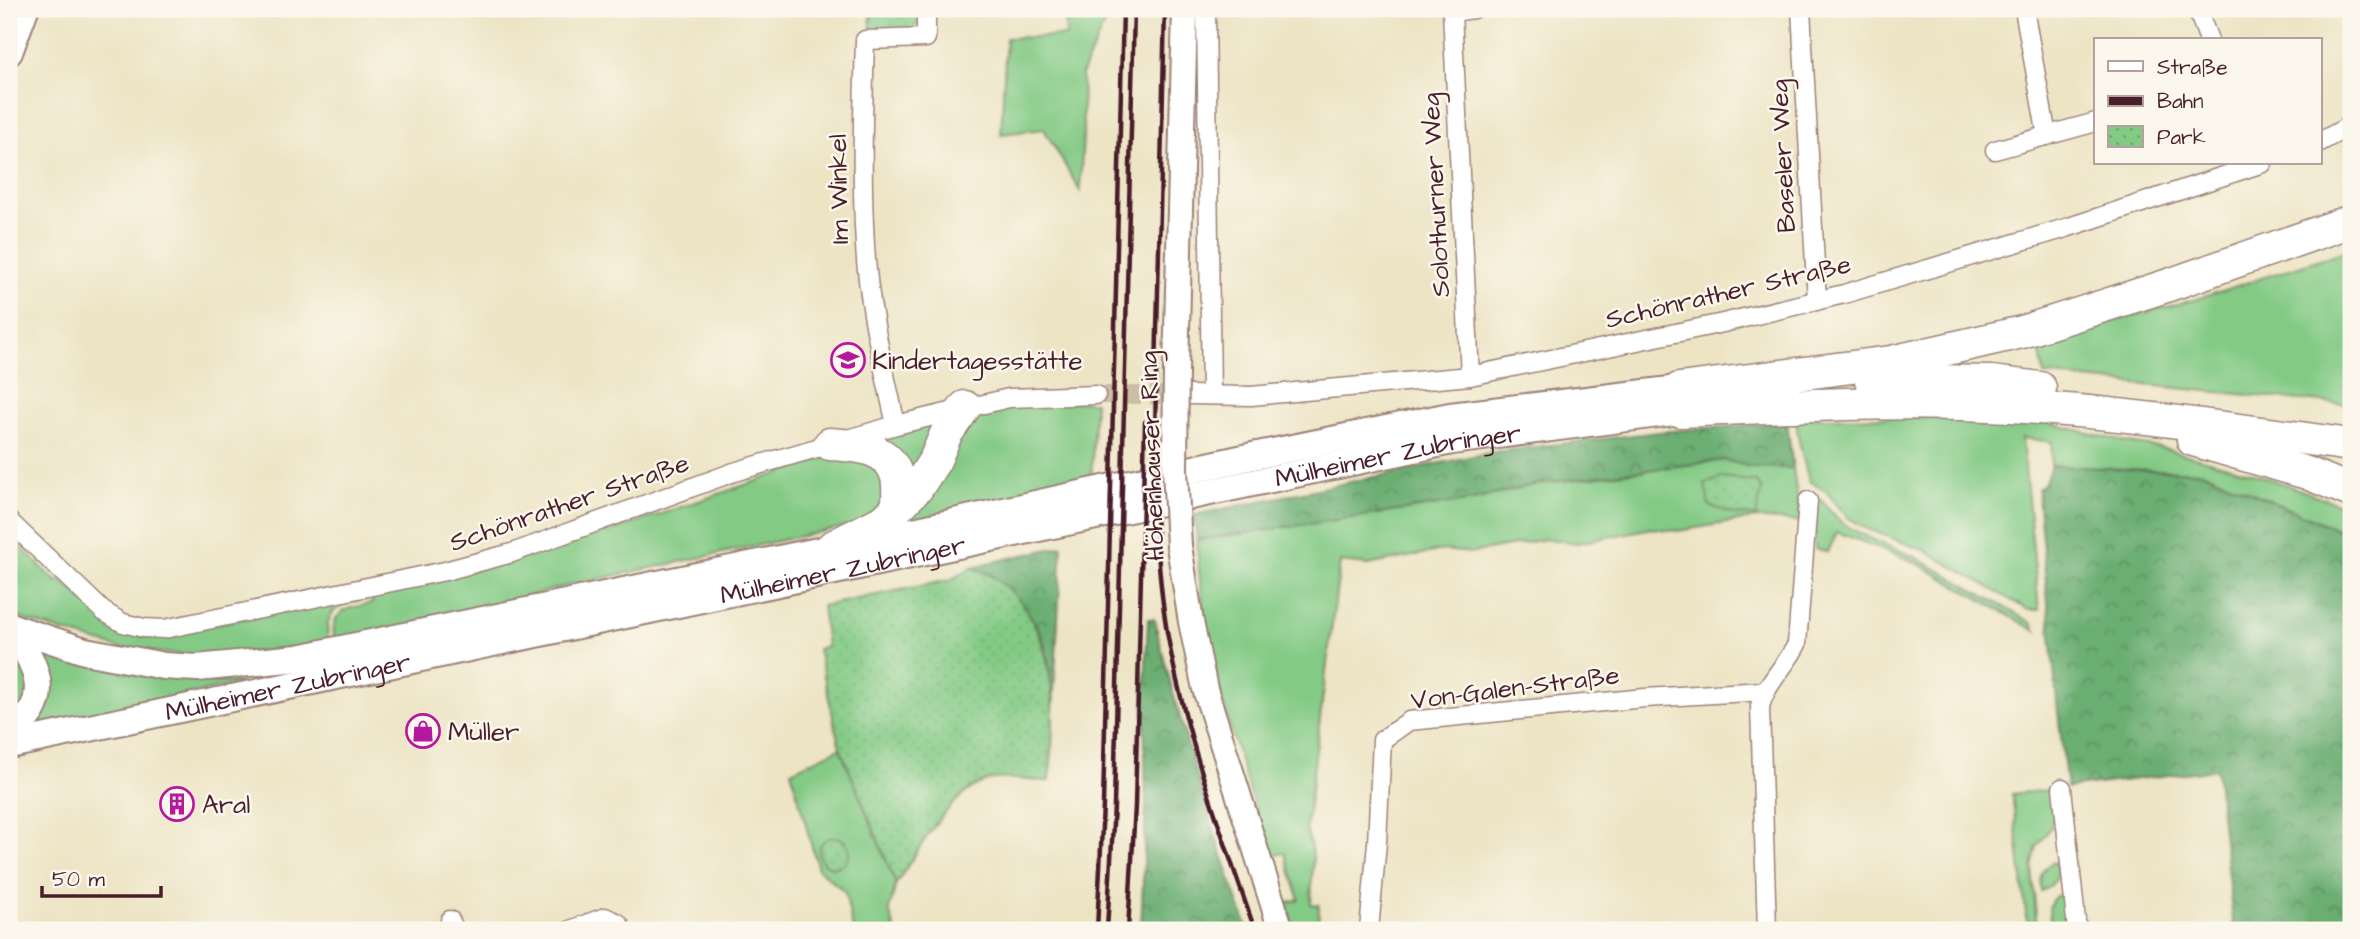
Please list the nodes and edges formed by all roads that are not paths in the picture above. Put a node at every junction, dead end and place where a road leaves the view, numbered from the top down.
1 (24, 9) edge
2 (926, 9) edge
3 (1185, 9) edge
4 (1206, 9) edge
5 (1473, 9) edge
6 (1801, 9) edge
7 (2024, 9) edge
8 (2197, 9) edge
9 (1451, 10) edge
10 (2208, 38) edge
11 (9, 52) edge
12 (2094, 123) edge
13 (2351, 125) edge
14 (2047, 136) junction
15 (2322, 141) edge
16 (1995, 150) dead end
17 (2260, 164) edge
18 (2351, 220) edge
19 (1817, 300) junction
20 (1470, 376) junction
21 (1096, 395) tunnel mouth
22 (1190, 395) tunnel mouth
23 (1212, 395) junction
24 (1683, 396) junction
25 (965, 407) junction
26 (2090, 411) junction
27 (896, 425) junction
28 (2351, 431) edge
29 (830, 444) junction
30 (2351, 445) edge
31 (2351, 491) edge
32 (1808, 501) dead end
33 (898, 506) junction
34 (9, 521) edge
35 (832, 547) junction
36 (10, 626) edge
37 (1765, 691) junction
38 (9, 732) edge
39 (9, 745) edge
40 (2062, 788) dead end
41 (570, 930) edge
42 (623, 930) edge
43 (1281, 930) edge
44 (1369, 930) edge
45 (1768, 930) edge
46 (2077, 930) edge

1 - 11 main road
2 - 27 street, Im Winkel
3 - 43 street, Höhenhauser Ring, bridge
4 - 23 street
5 - 9 street
6 - 19 street, Baseler Weg
7 - 14 street
8 - 10 street
9 - 20 street, Solothurner Weg
12 - 14 street
13 - 15 street
14 - 16 street
17 - 19 street, Schönrather Straße
18 - 24 highway
19 - 20 street, Schönrather Straße
20 - 23 street, Schönrather Straße
21 - 25 street, Schönrather Straße
22 - 23 street, Schönrather Straße
24 - 26 highway
24 - 28 highway
24 - 35 main road, Mülheimer Zubringer
24 - 39 main road, Mülheimer Zubringer
25 - 27 street, Schönrather Straße
25 - 33 highway
26 - 30 highway
26 - 31 highway
27 - 29 street, Schönrather Straße
29 - 33 highway
29 - 34 street, Schönrather Straße
32 - 37 street
33 - 35 highway
35 - 36 main road, Mülheimer Zubringer
36 - 38 main road
37 - 44 street, Von-Galen-Straße
37 - 45 street
40 - 46 street
41 - 42 street

